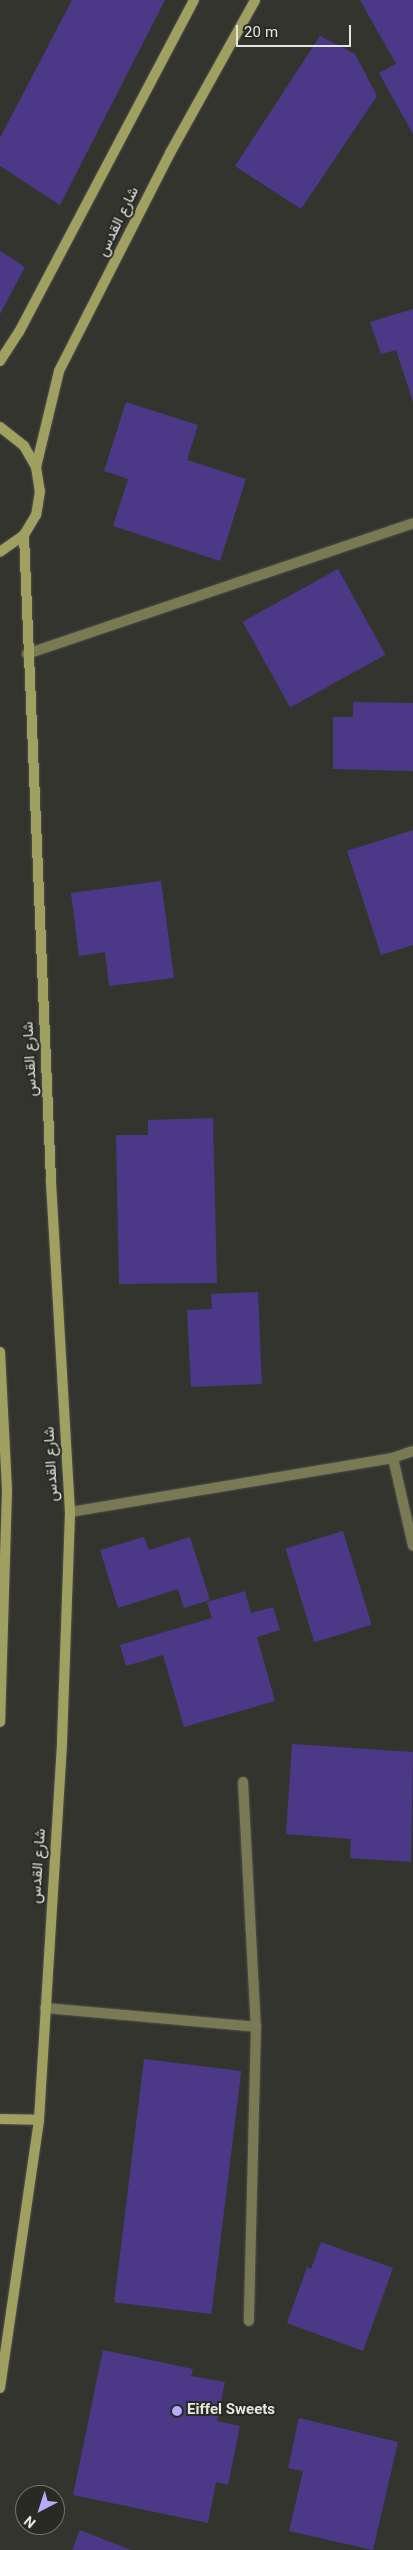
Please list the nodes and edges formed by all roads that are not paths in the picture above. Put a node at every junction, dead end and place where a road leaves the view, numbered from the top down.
1 (194, 0) edge
2 (255, 0) edge
3 (0, 360) edge
4 (0, 428) edge
5 (36, 467) junction
6 (413, 523) edge
7 (24, 535) junction
8 (0, 552) edge
9 (27, 654) junction
10 (0, 1352) edge
11 (413, 1451) edge
12 (392, 1458) junction
13 (70, 1512) junction
14 (413, 1546) edge
15 (2, 1580) edge
16 (0, 1722) edge
17 (243, 1782) dead end
18 (46, 2008) junction
19 (256, 2027) junction
20 (0, 2119) edge
21 (38, 2120) junction
22 (249, 2321) dead end
23 (0, 2388) edge

1 - 3 main road
2 - 5 main road, شارع القدس
4 - 5 main road
5 - 7 main road
6 - 9 street
7 - 8 main road
7 - 9 main road, شارع القدس
9 - 13 main road, شارع القدس
10 - 15 main road
11 - 12 street
12 - 13 street
12 - 14 street
13 - 18 main road, شارع القدس
15 - 16 main road
17 - 19 street
18 - 19 street
18 - 21 main road, شارع القدس
19 - 22 street
20 - 21 main road
21 - 23 main road, شارع القدس

